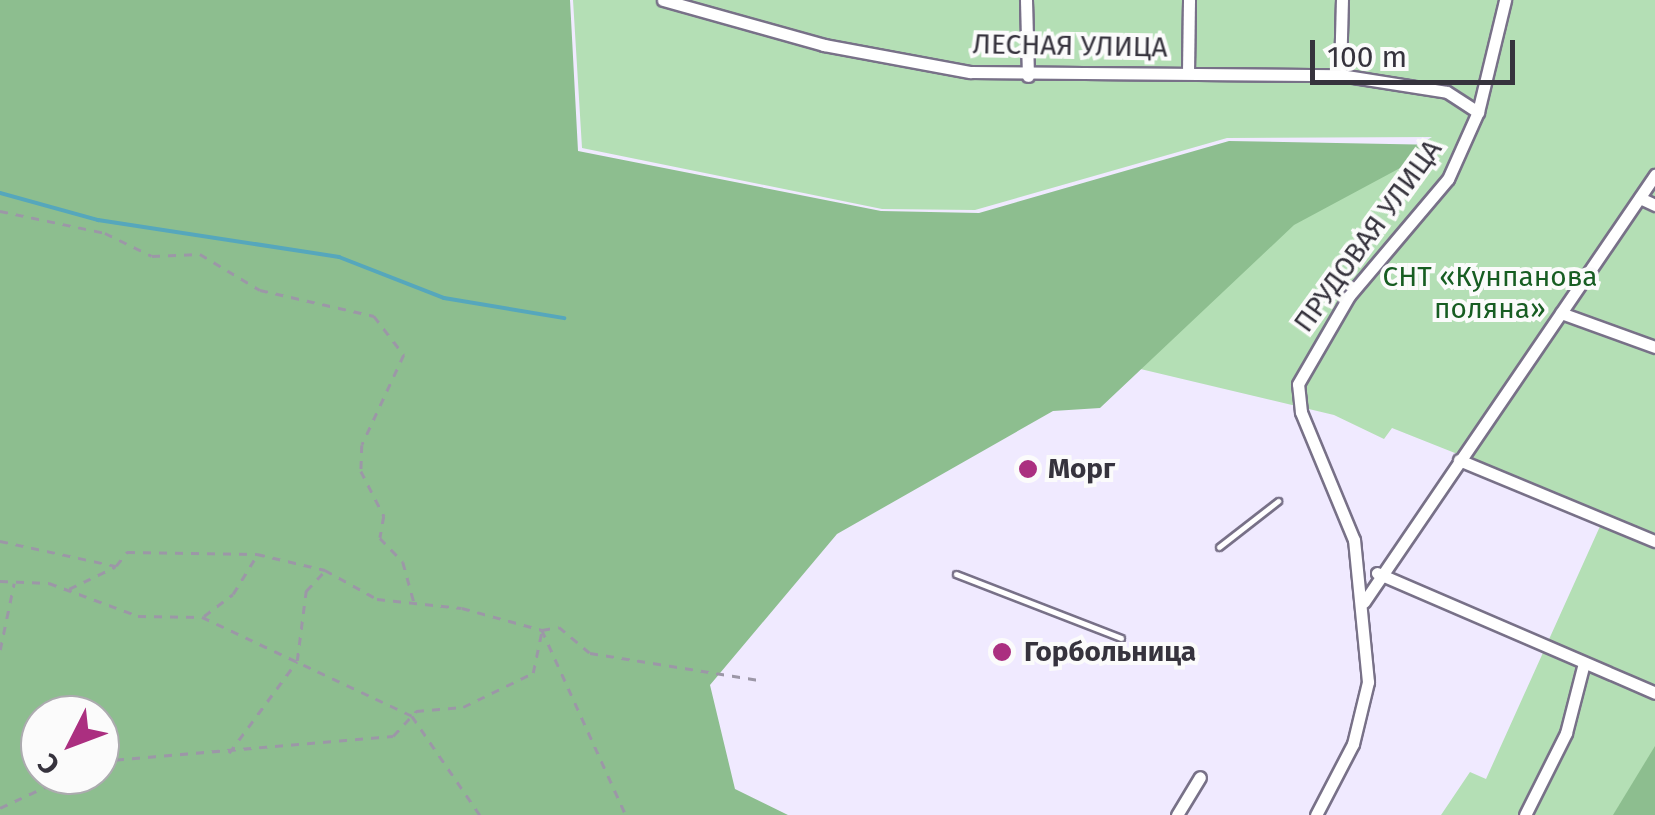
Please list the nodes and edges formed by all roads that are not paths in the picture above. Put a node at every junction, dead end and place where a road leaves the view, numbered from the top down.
1 (663, 0) edge
2 (1026, 0) edge
3 (1189, 0) edge
4 (1342, 0) edge
5 (1505, 0) edge
6 (1188, 72) junction
7 (1340, 74) junction
8 (1028, 76) junction
9 (1478, 112) junction
10 (1655, 175) edge
11 (1640, 198) junction
12 (1655, 205) edge
13 (1561, 313) junction
14 (1655, 346) edge
15 (1459, 460) junction
16 (1278, 501) dead end
17 (1655, 540) edge
18 (1219, 546) dead end
19 (1376, 573) junction
20 (956, 574) dead end
21 (1362, 606) junction
22 (1121, 638) dead end
23 (1583, 667) junction
24 (1655, 693) edge
25 (1200, 777) dead end
26 (1177, 815) edge
27 (1316, 815) edge
28 (1525, 815) edge

1 - 8 street, ЛЕСНАЯ УЛИЦА
2 - 8 street
3 - 6 street
4 - 7 street
5 - 9 street, ПРУДОВАЯ УЛИЦА
6 - 7 street, ЛЕСНАЯ УЛИЦА
6 - 8 street, ЛЕСНАЯ УЛИЦА
7 - 9 street, ЛЕСНАЯ УЛИЦА
9 - 21 street, ПРУДОВАЯ УЛИЦА
10 - 11 street
11 - 12 street
11 - 13 street
13 - 14 street
13 - 15 street
15 - 17 street
15 - 19 street
16 - 18 lane
19 - 21 street
19 - 23 street
20 - 22 lane
21 - 27 street
23 - 24 street
23 - 28 street
25 - 26 street

